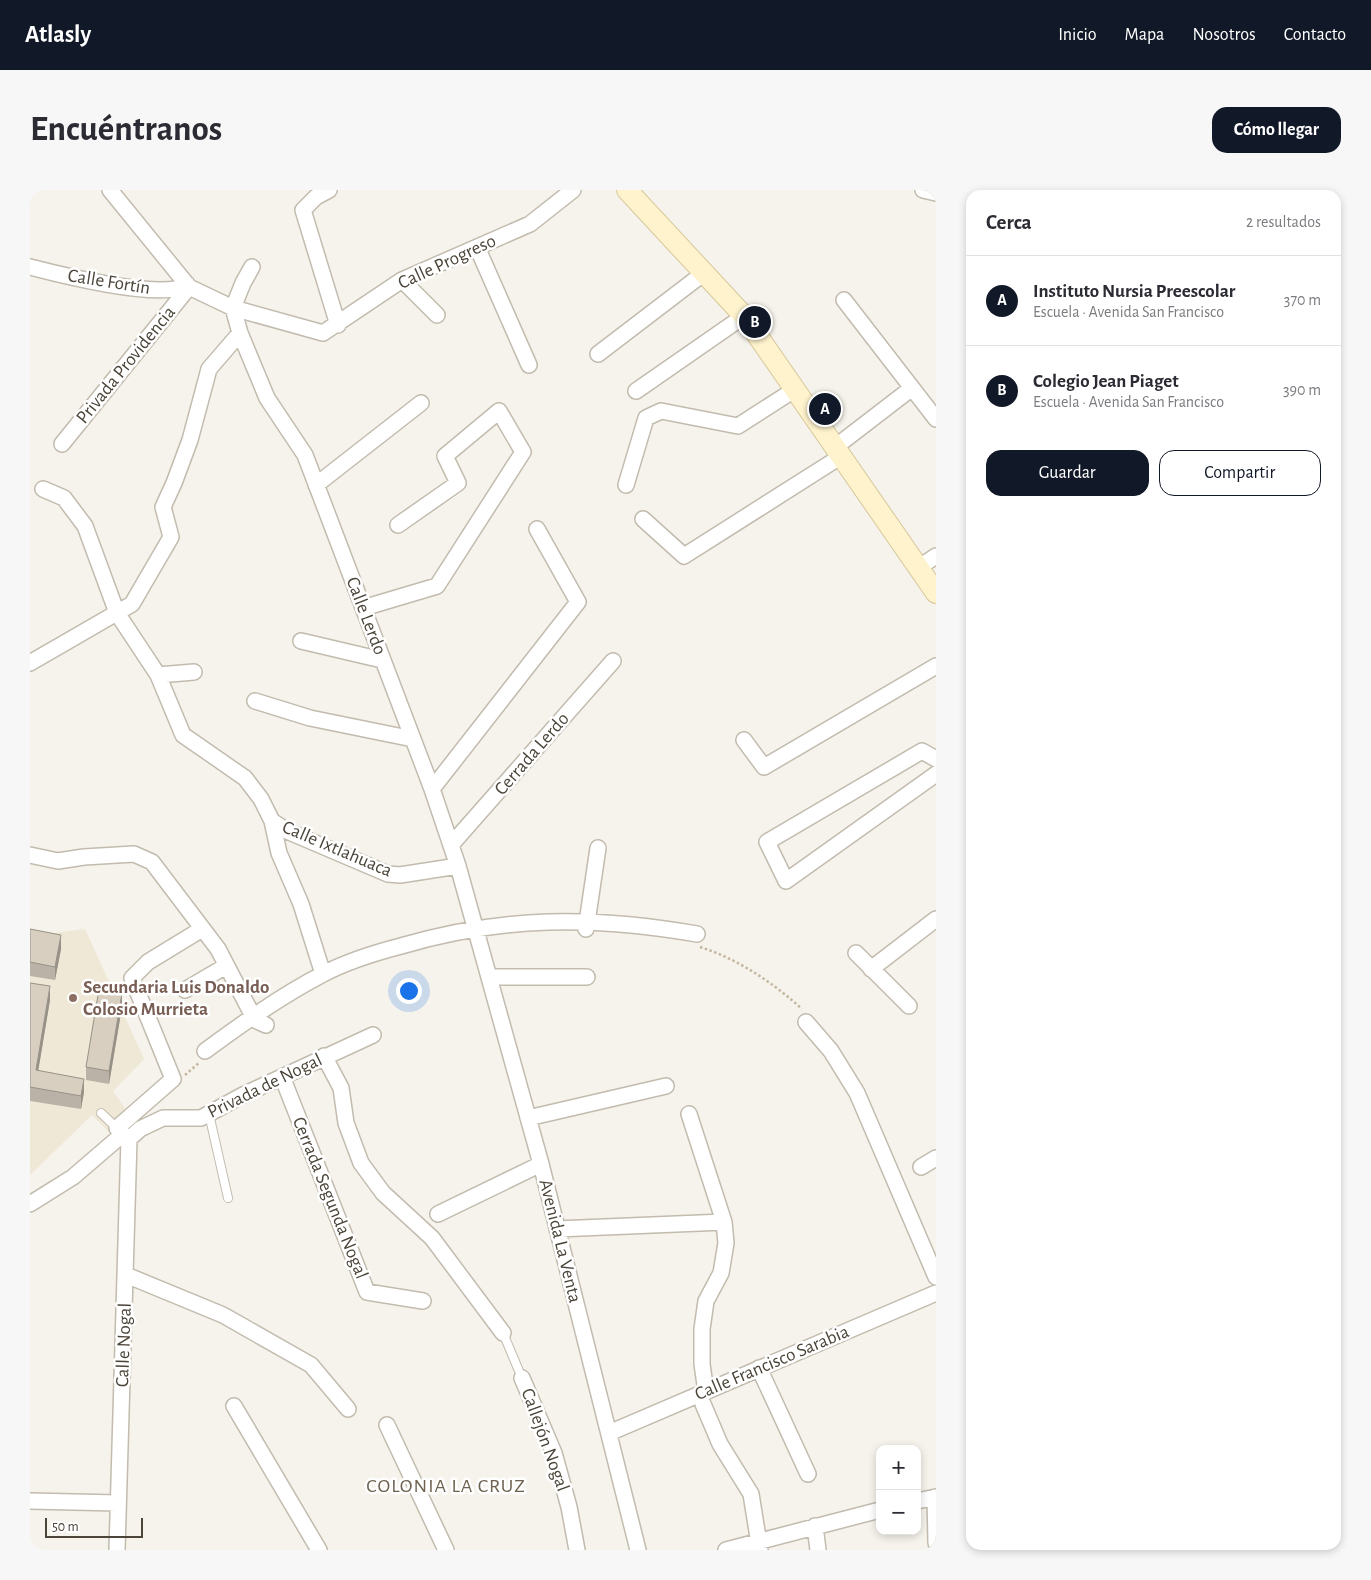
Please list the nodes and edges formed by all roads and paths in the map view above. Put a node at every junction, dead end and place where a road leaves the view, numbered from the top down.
1 (110, 190) edge
2 (329, 190) edge
3 (573, 190) edge
4 (627, 190) edge
5 (923, 190) edge
6 (936, 193) edge
7 (477, 247) junction
8 (30, 266) edge
9 (252, 267) dead end
10 (704, 273) junction
11 (402, 280) junction
12 (188, 286) junction
13 (844, 300) dead end
14 (233, 308) junction
15 (438, 314) dead end
16 (744, 316) junction
17 (338, 325) junction
18 (240, 333) junction
19 (598, 354) dead end
20 (529, 365) dead end
21 (912, 388) junction
22 (794, 390) junction
23 (636, 391) dead end
24 (421, 403) dead end
25 (936, 419) edge
26 (62, 444) dead end
27 (840, 447) junction
28 (316, 485) junction
29 (626, 485) dead end
30 (43, 489) dead end
31 (643, 519) dead end
32 (398, 525) dead end
33 (537, 529) dead end
34 (936, 556) edge
35 (918, 568) junction
36 (936, 594) edge
37 (363, 608) junction
38 (117, 613) junction
39 (301, 641) dead end
40 (382, 660) junction
41 (613, 661) dead end
42 (30, 663) edge
43 (936, 666) edge
44 (194, 672) dead end
45 (158, 675) junction
46 (255, 701) dead end
47 (412, 739) junction
48 (744, 740) dead end
49 (936, 759) edge
50 (936, 774) edge
51 (432, 789) junction
52 (272, 821) junction
53 (451, 846) junction
54 (598, 848) dead end
55 (30, 855) edge
56 (458, 866) junction
57 (936, 919) edge
58 (586, 925) junction
59 (202, 929) junction
60 (478, 930) junction
61 (697, 940) joint
62 (856, 953) dead end
63 (226, 966) junction
64 (871, 969) junction
65 (323, 974) junction
66 (489, 977) junction
67 (588, 977) dead end
68 (185, 990) dead end
69 (909, 1006) dead end
70 (253, 1016) junction
71 (806, 1017) joint
72 (266, 1025) dead end
73 (373, 1035) dead end
74 (205, 1055) joint
75 (324, 1056) junction
76 (183, 1076) dead end
77 (283, 1079) junction
78 (666, 1086) dead end
79 (101, 1113) dead end
80 (209, 1114) junction
81 (689, 1114) dead end
82 (528, 1118) junction
83 (123, 1134) junction
84 (936, 1158) edge
85 (541, 1164) junction
86 (921, 1167) dead end
87 (228, 1198) dead end
88 (30, 1204) edge
89 (438, 1214) dead end
90 (724, 1222) junction
91 (557, 1229) junction
92 (126, 1275) junction
93 (936, 1276) edge
94 (936, 1293) edge
95 (423, 1301) dead end
96 (503, 1333) joint
97 (759, 1368) junction
98 (522, 1378) joint
99 (705, 1398) junction
100 (234, 1406) dead end
101 (348, 1409) dead end
102 (387, 1426) dead end
103 (609, 1433) junction
104 (808, 1474) dead end
105 (936, 1497) edge
106 (921, 1500) edge
107 (30, 1501) edge
108 (118, 1503) junction
109 (876, 1511) edge
110 (815, 1526) junction
111 (936, 1543) edge
112 (760, 1546) edge
113 (117, 1550) edge
114 (319, 1550) edge
115 (446, 1550) edge
116 (577, 1550) edge
117 (638, 1550) edge
118 (726, 1550) edge
119 (818, 1550) edge

1 - 12 street
2 - 17 street
3 - 7 street, Calle Progreso
4 - 10 street
5 - 6 street
7 - 11 street, Calle Progreso
7 - 20 street
8 - 12 street, Calle Fortín
9 - 14 street
10 - 16 street
10 - 19 street
11 - 15 street
11 - 17 street, Calle Progreso
12 - 14 street, Calle Progreso
12 - 26 street, Privada Providencia
13 - 21 street
14 - 17 street, Calle Progreso
14 - 18 street, Calle Lerdo
16 - 22 street
16 - 23 street
18 - 28 street, Calle Lerdo
18 - 38 street
21 - 25 street
21 - 27 street
22 - 27 street
22 - 29 street
24 - 28 street
27 - 31 street
27 - 35 street
28 - 37 street, Calle Lerdo
30 - 38 street, Calle Ixtlahuaca
32 - 37 street
33 - 51 street
34 - 35 street
35 - 36 street
37 - 40 street, Calle Lerdo
38 - 42 street
38 - 45 street, Calle Ixtlahuaca
39 - 40 street
40 - 47 street, Calle Lerdo
41 - 53 street, Cerrada Lerdo
43 - 48 street
44 - 45 street
45 - 52 street, Calle Ixtlahuaca
46 - 47 street
47 - 51 street, Calle Lerdo
49 - 50 street
51 - 53 street, Calle Lerdo
52 - 56 street, Calle Ixtlahuaca
52 - 65 street
53 - 56 street, Calle Lerdo
54 - 58 street
55 - 59 street
56 - 60 street, Calle Lerdo
57 - 64 street
58 - 60 street
58 - 61 street
59 - 63 street
59 - 83 street
60 - 65 street
60 - 66 street, Avenida La Venta
61 - 71 path
62 - 64 street
63 - 68 street
63 - 70 street
64 - 69 street
65 - 70 street
66 - 67 street
66 - 82 street, Avenida La Venta
70 - 72 street
70 - 74 street
71 - 93 street
73 - 75 street, Privada de Nogal
74 - 76 path
75 - 77 street, Privada de Nogal
75 - 96 street
77 - 80 street, Privada de Nogal
77 - 95 street, Cerrada Segunda Nogal
78 - 82 street
79 - 83 lane
80 - 83 street, Privada de Nogal
80 - 87 lane
81 - 90 street
82 - 85 street, Avenida La Venta
83 - 88 street
83 - 92 street, Calle Nogal
84 - 86 street
85 - 89 street
85 - 91 street, Avenida La Venta
90 - 91 street
90 - 99 street
91 - 103 street, Avenida La Venta
92 - 101 street
92 - 108 street, Calle Nogal
94 - 97 street, Calle Francisco Sarabia
96 - 98 lane, Callejón Nogal
97 - 99 street, Calle Francisco Sarabia
97 - 104 street
98 - 116 street, Callejón Nogal
99 - 103 street, Calle Francisco Sarabia
99 - 112 street
100 - 114 street
102 - 115 street
103 - 117 street, Avenida La Venta
105 - 106 street
105 - 111 street
107 - 108 street
108 - 113 street, Calle Nogal
109 - 110 street
110 - 112 street
110 - 119 street
112 - 118 street

